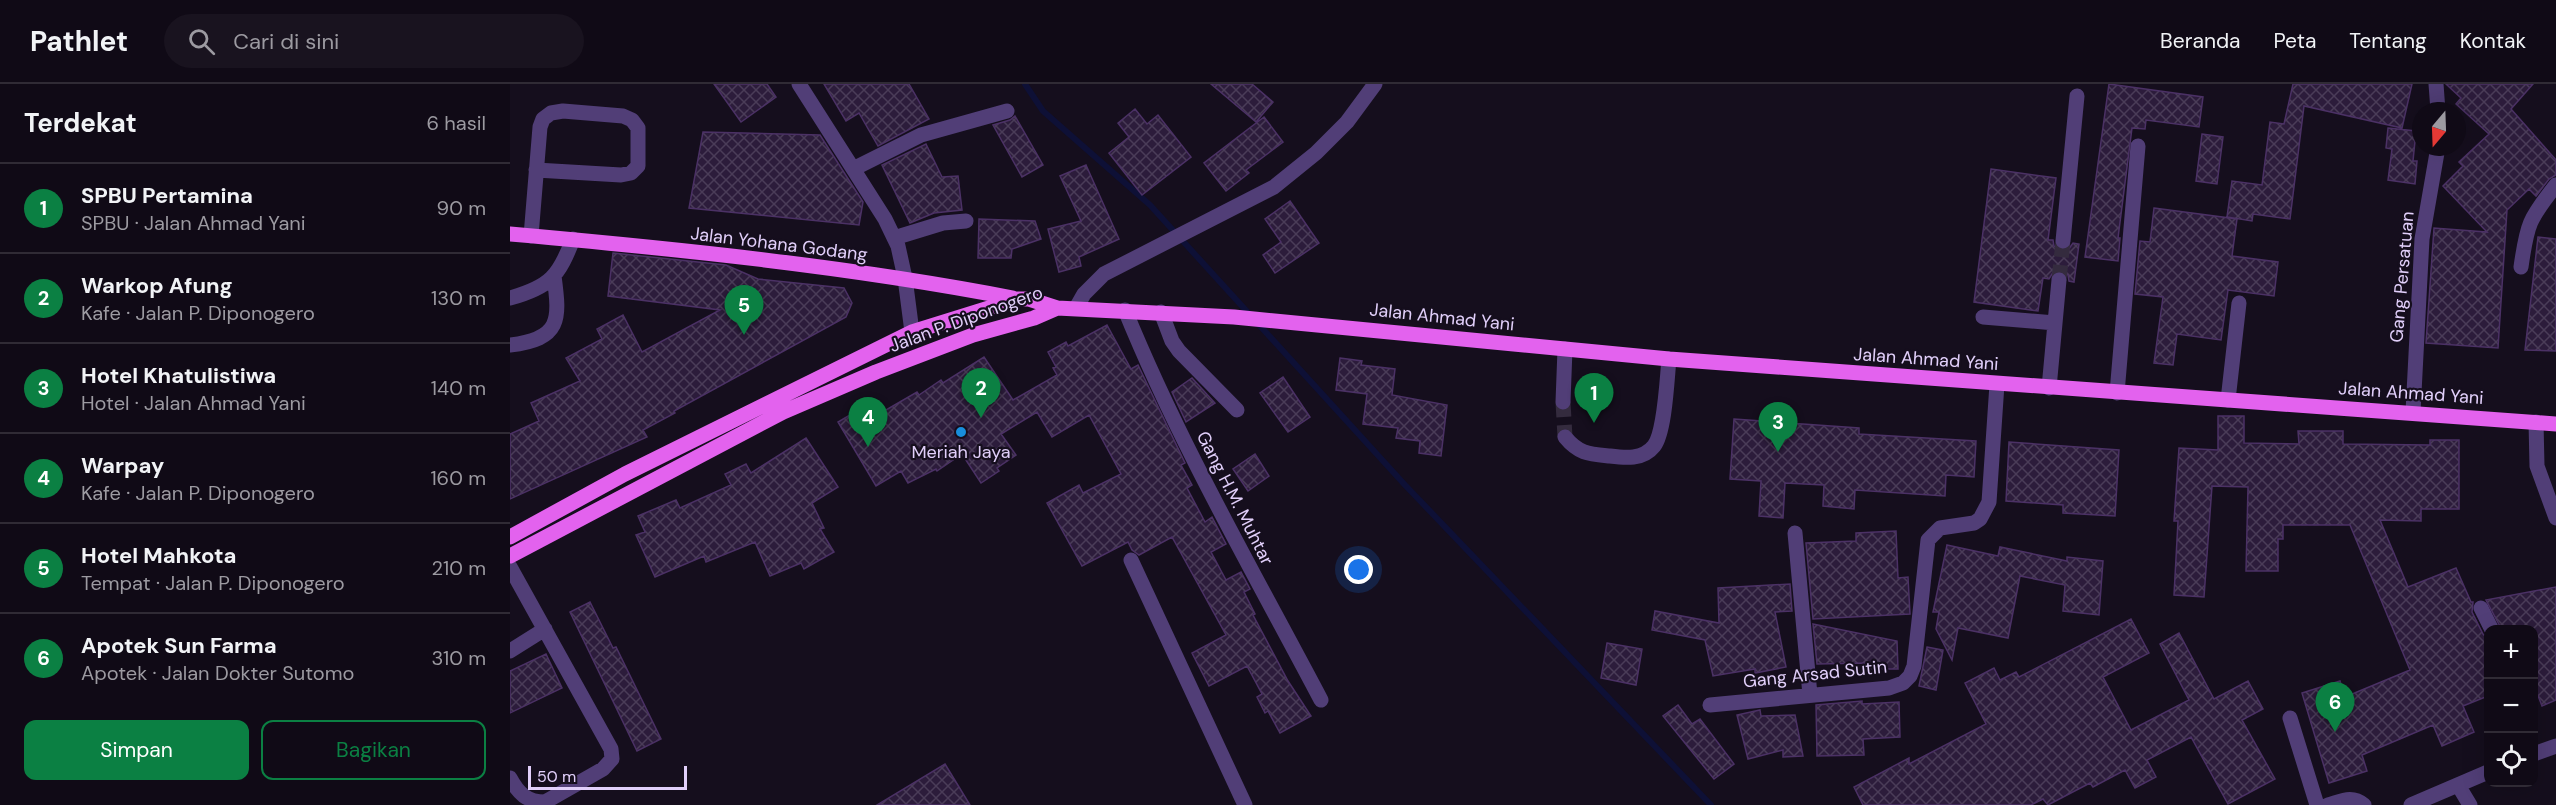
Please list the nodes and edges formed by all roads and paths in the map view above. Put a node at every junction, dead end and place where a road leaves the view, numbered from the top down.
1 (799, 84) edge
2 (1375, 84) edge
3 (2436, 84) edge
4 (2077, 96) dead end
5 (2437, 102) edge
6 (1007, 111) dead end
7 (2139, 146) dead end
8 (2436, 156) edge
9 (853, 169) junction
10 (536, 170) junction
11 (2556, 185) edge
12 (966, 220) dead end
13 (510, 235) edge
14 (531, 236) junction
15 (894, 238) junction
16 (573, 239) junction
17 (2062, 242) tunnel mouth
18 (2521, 267) dead end
19 (554, 276) junction
20 (905, 278) junction
21 (2059, 280) tunnel mouth
22 (510, 298) edge
23 (1018, 299) junction
24 (2239, 303) dead end
25 (1057, 308) junction
26 (1076, 308) junction
27 (1125, 310) junction
28 (1161, 312) junction
29 (1034, 318) junction
30 (1983, 318) dead end
31 (2055, 323) junction
32 (912, 332) junction
33 (510, 345) edge
34 (1565, 349) junction
35 (1669, 359) junction
36 (1997, 384) junction
37 (2049, 388) junction
38 (2117, 393) junction
39 (776, 398) junction
40 (2228, 400) junction
41 (1563, 402) tunnel mouth
42 (1238, 410) dead end
43 (783, 412) junction
44 (2413, 412) junction
45 (2536, 422) junction
46 (2556, 424) edge
47 (1565, 437) dead end
48 (2556, 518) edge
49 (1795, 533) dead end
50 (510, 537) edge
51 (510, 556) edge
52 (1131, 560) dead end
53 (510, 567) edge
54 (2481, 608) dead end
55 (2490, 625) edge
56 (545, 630) junction
57 (510, 651) edge
58 (1810, 695) junction
59 (1321, 700) dead end
60 (1710, 705) dead end
61 (2290, 718) dead end
62 (2556, 746) edge
63 (2538, 753) edge
64 (2484, 774) edge
65 (510, 778) edge
66 (2458, 785) junction
67 (1245, 805) edge
68 (2317, 805) edge
69 (2328, 805) edge
70 (2364, 805) edge
71 (2411, 805) edge
72 (2470, 805) edge

1 - 9 street
2 - 26 street
3 - 5 street
4 - 17 street
6 - 9 street
7 - 38 street
8 - 44 street, Gang Persatuan
9 - 15 street
10 - 10 street
10 - 14 street
11 - 18 street
12 - 15 street
13 - 14 main road, Jalan Yohana Godang
14 - 16 main road, Jalan Yohana Godang
15 - 20 street
16 - 19 street
16 - 20 main road, Jalan Yohana Godang
19 - 22 street
19 - 33 street
20 - 23 main road, Jalan Yohana Godang
20 - 32 street
21 - 31 street
23 - 25 main road, Jalan P. Diponogero
23 - 29 main road
23 - 32 main road, Jalan P. Diponogero
24 - 40 street
25 - 26 main road, Jalan Ahmad Yani
25 - 29 main road, Jalan P. Diponogero
26 - 27 main road, Jalan Ahmad Yani
27 - 28 main road, Jalan Ahmad Yani
27 - 59 street, Gang H.M. Muhtar
28 - 34 main road, Jalan Ahmad Yani
28 - 42 street
29 - 43 main road, Jalan P. Diponogero
30 - 31 street
31 - 37 street
32 - 39 main road, Jalan P. Diponogero
34 - 35 main road, Jalan Ahmad Yani
34 - 41 street
35 - 36 main road, Jalan Ahmad Yani
35 - 47 street
36 - 37 main road, Jalan Ahmad Yani
36 - 58 street, Gang Arsad Sutin
37 - 38 main road, Jalan Ahmad Yani
38 - 40 main road, Jalan Ahmad Yani
39 - 43 main road
39 - 50 main road, Jalan P. Diponogero
40 - 44 main road, Jalan Ahmad Yani
43 - 51 main road, Jalan P. Diponogero
44 - 45 main road, Jalan Ahmad Yani
45 - 46 main road, Jalan Ahmad Yani
45 - 48 street
49 - 58 street
52 - 67 street
53 - 56 street
54 - 55 street
56 - 57 street
56 - 65 street
58 - 60 street, Gang Arsad Sutin
61 - 68 street
62 - 63 street
64 - 66 street
66 - 71 street
66 - 72 street
69 - 70 street

